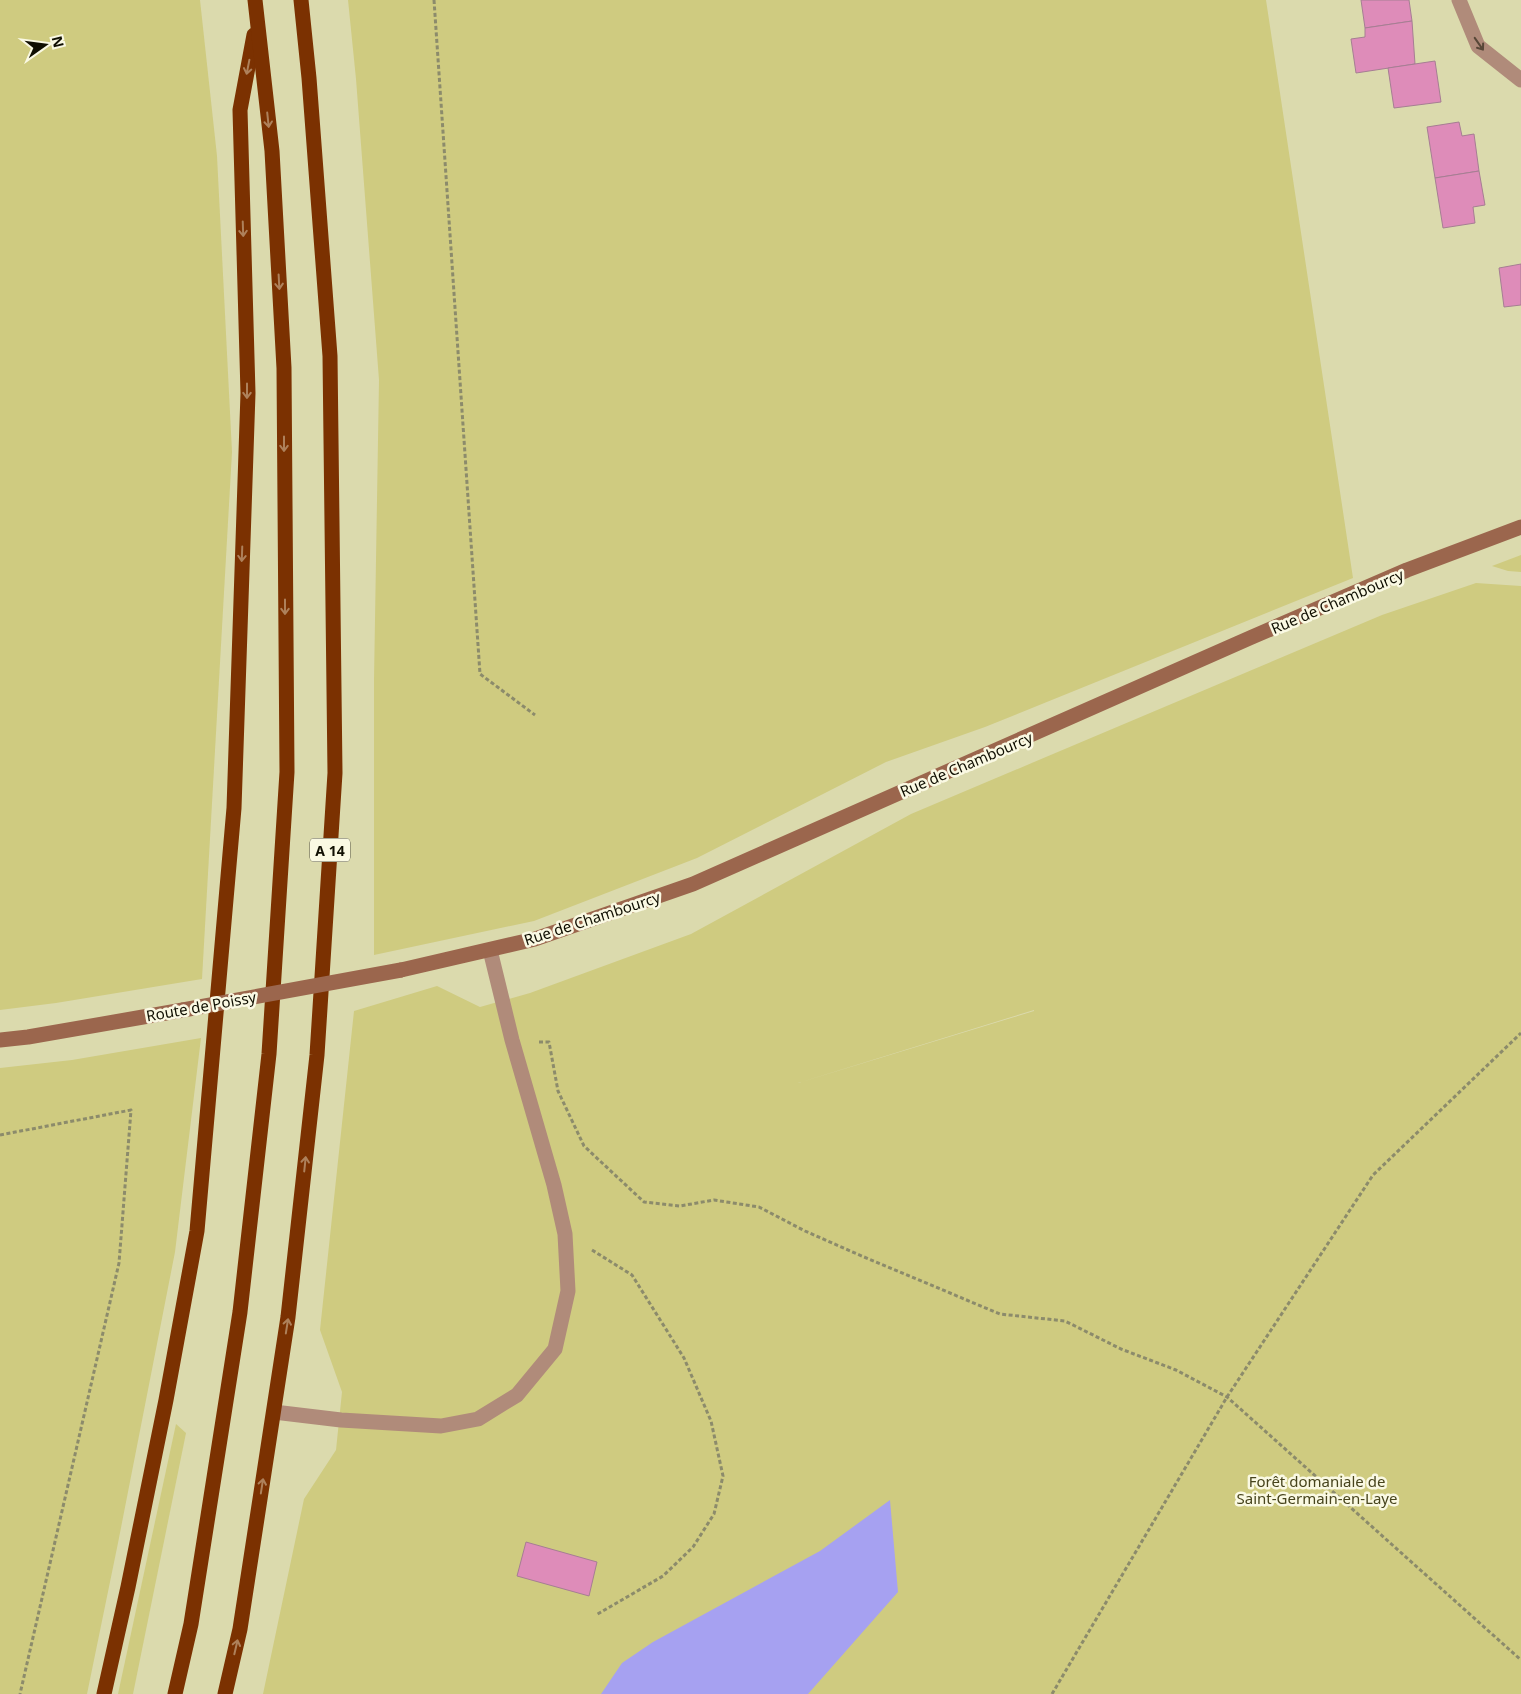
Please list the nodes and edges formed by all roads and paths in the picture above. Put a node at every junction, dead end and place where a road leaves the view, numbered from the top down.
1 (255, 0) edge
2 (300, 0) edge
3 (434, 0) edge
4 (1459, 0) edge
5 (257, 19) junction
6 (1521, 80) edge
7 (1521, 84) edge
8 (1521, 527) edge
9 (535, 715) dead end
10 (490, 950) junction
11 (401, 970) joint
12 (1521, 1033) edge
13 (0, 1040) edge
14 (512, 1040) junction
15 (0, 1134) edge
16 (565, 1234) junction
17 (1228, 1397) junction
18 (274, 1412) junction
19 (596, 1614) dead end
20 (1521, 1660) edge
21 (20, 1694) edge
22 (104, 1694) edge
23 (175, 1694) edge
24 (225, 1694) edge
25 (1052, 1694) edge

1 - 5 highway
18 -> 2 highway, A 14
3 - 9 path
4 -> 6 street
5 -> 22 highway
5 -> 23 highway
6 - 7 street
8 - 10 street, Rue de Chambourcy
10 - 11 street, Rue de Chambourcy
10 - 14 street
11 - 13 street, Route de Poissy, bridge
12 - 17 path
14 - 16 street
14 - 17 path
15 - 21 path
16 - 18 street
16 - 19 path
17 - 20 path
17 - 25 path
24 -> 18 highway, A 14

